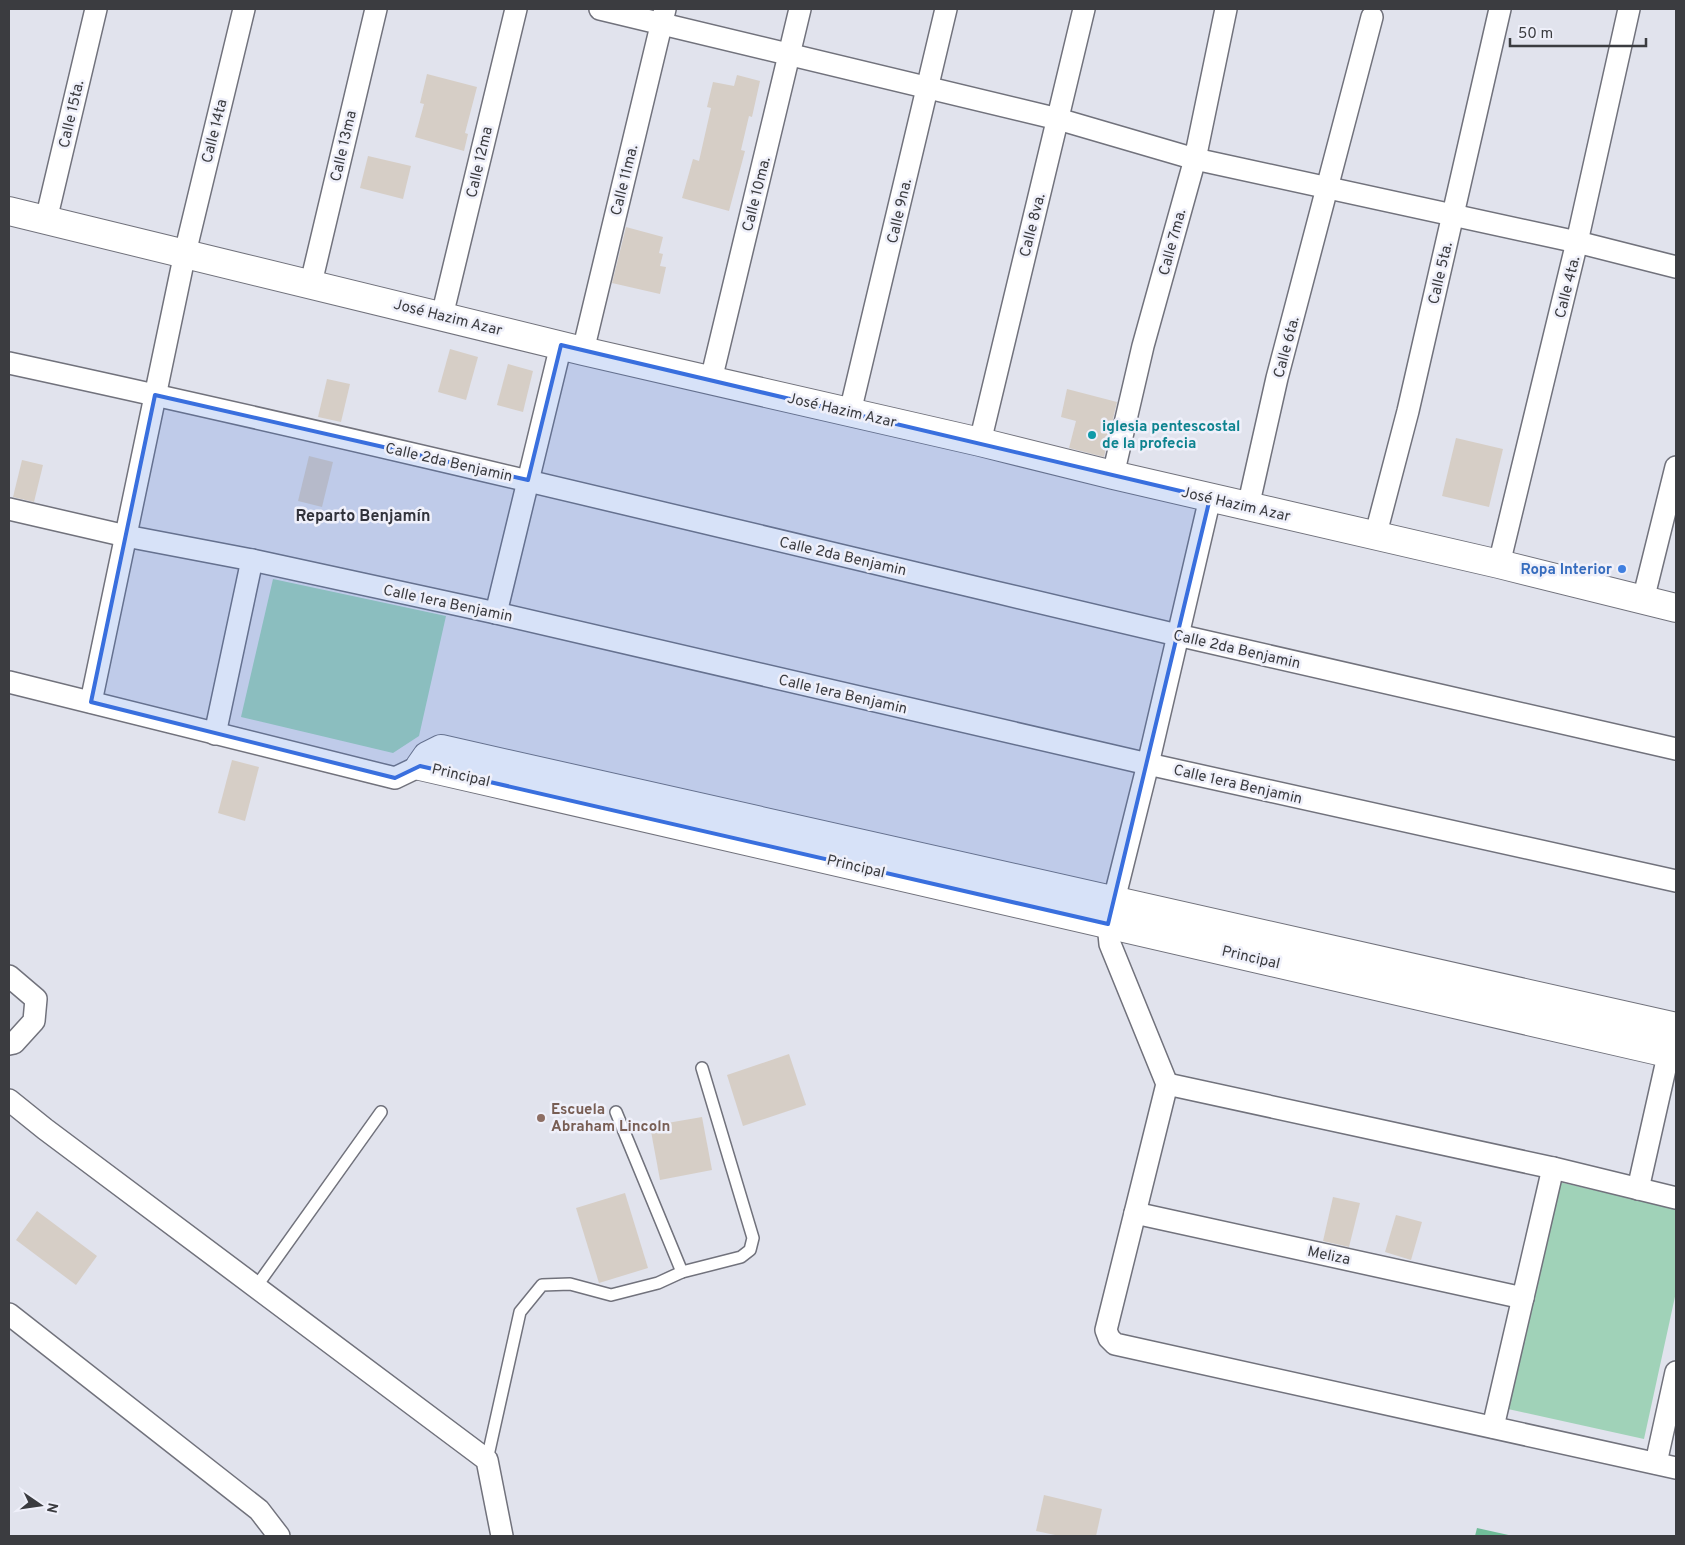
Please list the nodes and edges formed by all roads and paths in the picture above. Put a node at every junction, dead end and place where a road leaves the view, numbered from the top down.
1 (96, 9) edge
2 (244, 9) edge
3 (376, 9) edge
4 (516, 9) edge
5 (600, 9) edge
6 (800, 9) edge
7 (946, 9) edge
8 (1084, 9) edge
9 (1226, 9) edge
10 (1500, 9) edge
11 (1629, 9) edge
12 (664, 16) edge
13 (1372, 16) dead end
14 (790, 54) junction
15 (928, 87) junction
16 (1058, 119) junction
17 (1195, 159) junction
18 (1327, 188) junction
19 (9, 211) edge
20 (1453, 216) junction
21 (46, 220) junction
22 (1577, 242) junction
23 (185, 253) junction
24 (1676, 267) edge
25 (310, 283) junction
26 (442, 316) junction
27 (572, 348) junction
28 (9, 363) edge
29 (711, 380) junction
30 (155, 395) junction
31 (850, 412) junction
32 (980, 442) junction
33 (1676, 467) edge
34 (1113, 475) junction
35 (528, 480) junction
36 (1210, 498) junction
37 (1248, 507) junction
38 (9, 509) edge
39 (126, 536) junction
40 (1375, 537) junction
41 (252, 560) junction
42 (1499, 564) junction
43 (1643, 600) junction
44 (1676, 608) edge
45 (496, 613) junction
46 (1177, 635) junction
47 (9, 682) edge
48 (91, 702) junction
49 (215, 734) junction
50 (1676, 750) edge
51 (1148, 764) junction
52 (420, 766) joint
53 (1676, 882) edge
54 (1111, 912) junction
55 (9, 976) edge
56 (1676, 1024) edge
57 (9, 1044) edge
58 (1672, 1054) edge
59 (702, 1068) dead end
60 (1167, 1084) junction
61 (9, 1100) edge
62 (381, 1112) dead end
63 (616, 1112) dead end
64 (1553, 1168) junction
65 (1638, 1189) junction
66 (1676, 1198) edge
67 (1135, 1213) junction
68 (682, 1272) junction
69 (256, 1287) junction
70 (1523, 1298) junction
71 (9, 1314) edge
72 (1676, 1372) edge
73 (1493, 1427) junction
74 (487, 1460) junction
75 (1666, 1465) edge
76 (278, 1536) edge
77 (502, 1536) edge

1 - 21 street, Calle 15ta.
2 - 23 street, Calle 14ta
3 - 25 street, Calle 13ma
4 - 26 street, Calle 12ma
5 - 12 street
6 - 14 street, Calle 10ma.
7 - 15 street, Calle 9na.
8 - 16 street, Calle 8va.
9 - 17 street, Calle 7ma.
10 - 20 street, Calle 5ta.
11 - 22 street, Calle 4ta.
12 - 14 street
12 - 27 street, Calle 11ma.
13 - 18 street, Calle 6ta.
14 - 15 street
14 - 29 street, Calle 10ma.
15 - 16 street
15 - 31 street, Calle 9na.
16 - 17 street
16 - 32 street, Calle 8va.
17 - 18 street
17 - 34 street, Calle 7ma.
18 - 20 street
18 - 37 street, Calle 6ta.
19 - 21 street, José Hazim Azar
20 - 22 street
20 - 40 street, Calle 5ta.
21 - 23 street, José Hazim Azar
22 - 24 street
22 - 42 street, Calle 4ta.
23 - 25 street, José Hazim Azar
23 - 30 street, Calle 14ta
25 - 26 street, José Hazim Azar
26 - 27 street, José Hazim Azar
27 - 29 street, José Hazim Azar
27 - 35 street, Calle 11ma.
28 - 30 street, Calle 2da Benjamin
29 - 31 street, José Hazim Azar
30 - 35 street, Calle 2da Benjamin
30 - 39 street, Calle 14ta
31 - 32 street, José Hazim Azar
32 - 34 street, José Hazim Azar
33 - 43 street
34 - 36 street, José Hazim Azar
35 - 45 street, Calle 11ma.
35 - 46 street, Calle 2da Benjamin
36 - 37 street, José Hazim Azar
36 - 46 street
37 - 40 street, José Hazim Azar
38 - 39 street, Calle 1era Benjamin
39 - 41 street, Calle 1era Benjamin
39 - 48 street, Calle 14ta
40 - 42 street, José Hazim Azar
41 - 45 street, Calle 1era Benjamin
41 - 49 street
42 - 43 street, José Hazim Azar
43 - 44 street, José Hazim Azar
45 - 51 street, Calle 1era Benjamin
46 - 50 street, Calle 2da Benjamin
46 - 51 street
47 - 48 street
48 - 49 street
49 - 52 street
51 - 53 street, Calle 1era Benjamin
51 - 54 street
52 - 54 street, Principal
54 - 56 street, Principal
54 - 58 street, Principal
54 - 60 street
55 - 57 street
56 - 58 street
58 - 65 street
59 - 68 lane
60 - 64 street
60 - 67 street
61 - 69 street
62 - 69 lane
63 - 68 lane
64 - 65 street
64 - 70 street
65 - 66 street
67 - 70 street, Meliza
67 - 73 street
68 - 74 lane
69 - 74 street
70 - 73 street
71 - 76 street
72 - 75 street
73 - 75 street
74 - 77 street

